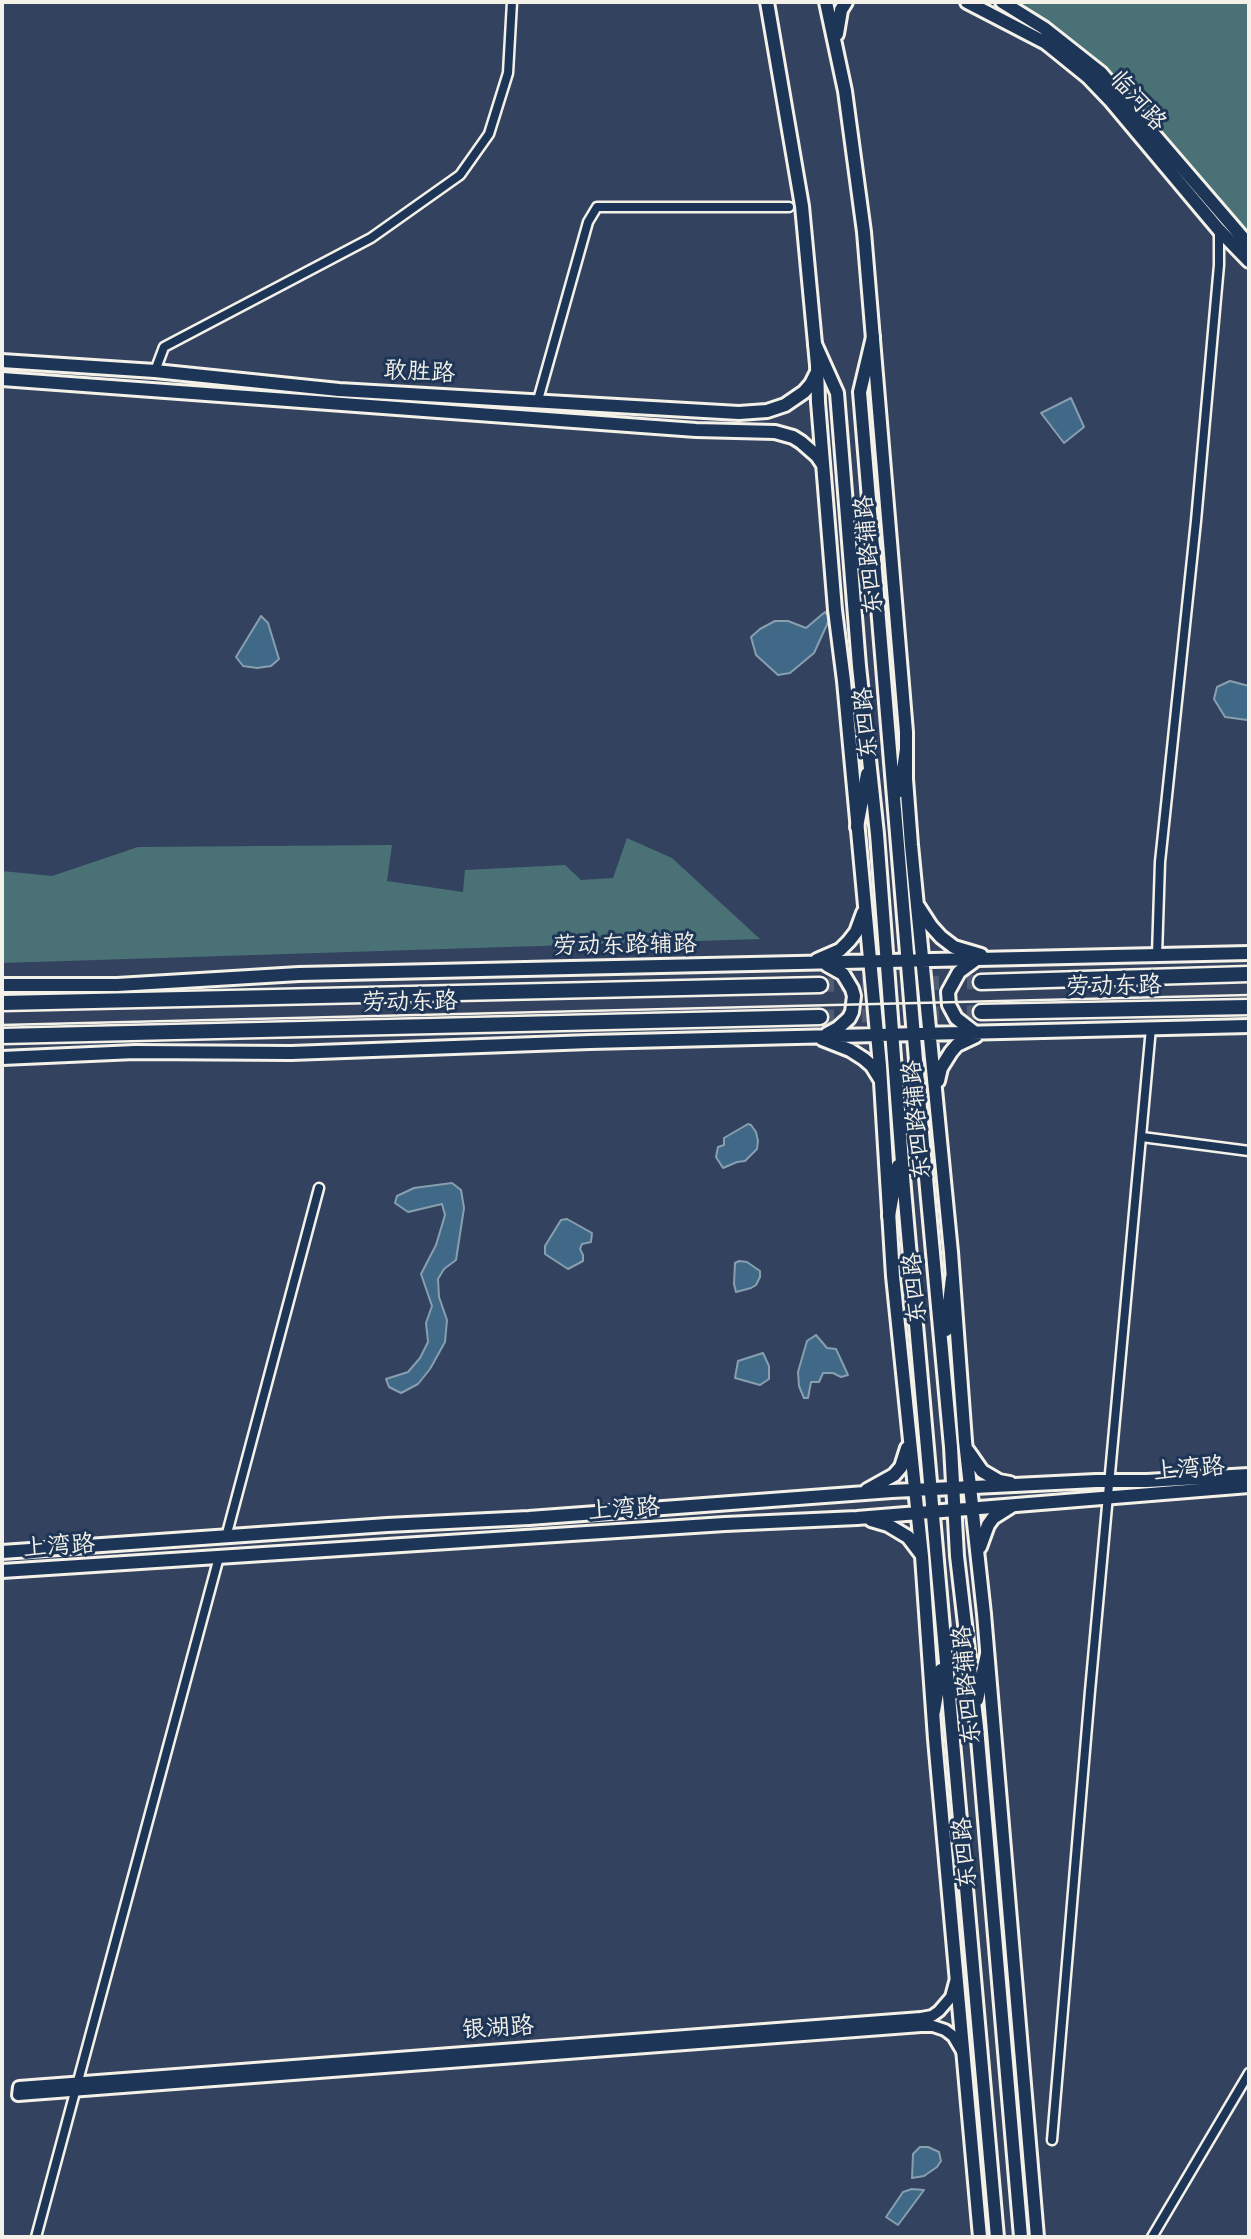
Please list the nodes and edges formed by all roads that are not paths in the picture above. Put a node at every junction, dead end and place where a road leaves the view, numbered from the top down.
1 (512, 2) edge
2 (767, 2) edge
3 (780, 2) edge
4 (817, 2) edge
5 (826, 2) edge
6 (846, 2) edge
7 (967, 2) edge
8 (1002, 2) edge
9 (830, 15) junction
10 (771, 20) junction
11 (837, 52) junction
12 (789, 207) dead end
13 (1219, 230) junction
14 (1249, 245) edge
15 (1249, 261) edge
16 (873, 337) junction
17 (815, 344) junction
18 (2, 361) edge
19 (817, 370) junction
20 (155, 372) junction
21 (2, 379) edge
22 (538, 400) junction
23 (823, 465) junction
24 (906, 749) junction
25 (869, 760) junction
26 (896, 813) junction
27 (858, 827) junction
28 (900, 857) junction
29 (916, 901) junction
30 (864, 906) junction
31 (905, 912) junction
32 (884, 913) junction
33 (1249, 953) edge
34 (1157, 955) junction
35 (981, 959) junction
36 (1005, 959) junction
37 (916, 961) junction
38 (870, 962) junction
39 (887, 962) junction
40 (799, 964) junction
41 (822, 964) junction
42 (1249, 974) edge
43 (981, 982) tunnel mouth
44 (2, 985) edge
45 (820, 985) tunnel mouth
46 (2, 1003) edge
47 (1249, 1007) edge
48 (981, 1012) tunnel mouth
49 (820, 1017) tunnel mouth
50 (1249, 1026) edge
51 (1151, 1028) junction
52 (993, 1032) junction
53 (976, 1033) junction
54 (892, 1034) junction
55 (914, 1034) junction
56 (930, 1034) junction
57 (2, 1035) edge
58 (877, 1035) junction
59 (820, 1036) junction
60 (805, 1037) junction
61 (2, 1058) edge
62 (881, 1082) junction
63 (937, 1095) junction
64 (899, 1122) junction
65 (1142, 1137) junction
66 (901, 1148) junction
67 (1249, 1151) edge
68 (319, 1188) dead end
69 (889, 1216) junction
70 (952, 1278) junction
71 (942, 1354) junction
72 (947, 1404) junction
73 (909, 1433) junction
74 (966, 1447) junction
75 (1249, 1475) edge
76 (1110, 1481) junction
77 (1027, 1485) junction
78 (1249, 1486) edge
79 (971, 1488) junction
80 (953, 1489) junction
81 (915, 1490) junction
82 (932, 1490) junction
83 (856, 1493) junction
84 (1108, 1498) junction
85 (1018, 1504) junction
86 (973, 1508) junction
87 (955, 1510) junction
88 (933, 1512) junction
89 (917, 1513) junction
90 (857, 1518) junction
91 (226, 1537) junction
92 (2, 1552) edge
93 (922, 1556) junction
94 (219, 1557) junction
95 (979, 1562) junction
96 (2, 1571) edge
97 (939, 1594) junction
98 (945, 1653) junction
99 (987, 1654) junction
100 (934, 1711) junction
101 (975, 1711) junction
102 (956, 1976) junction
103 (964, 2055) junction
104 (1249, 2073) edge
105 (76, 2086) junction
106 (18, 2091) dead end
107 (1052, 2140) dead end
108 (36, 2237) edge
109 (979, 2237) edge
110 (997, 2237) edge
111 (1021, 2237) edge
112 (1037, 2237) edge
113 (1152, 2237) edge

1 - 20 street
2 - 10 main road, 东四路辅路
3 - 10 main road
4 - 9 main road
5 - 9 main road, 东四路辅路
6 - 11 main road
7 - 13 main road, 临河路
8 - 14 main road, 临河路
9 - 11 main road, 东四路辅路
10 - 17 main road, 东四路辅路
11 - 16 main road, 东四路辅路
12 - 22 street
13 - 15 main road, 临河路
13 - 34 street
16 - 24 main road, 东四路辅路
16 - 26 main road, 东四路
17 - 19 main road, 东四路辅路
17 - 25 main road, 东四路
18 - 20 main road, 敢胜路
19 - 22 main road, 敢胜路
19 - 23 main road, 东四路辅路
20 - 22 main road, 敢胜路
21 - 23 main road, 敢胜路
23 - 27 main road, 东四路辅路
24 - 26 main road
24 - 29 main road, 东四路辅路
25 - 27 main road
25 - 32 main road, 东四路
26 - 28 main road, 东四路
27 - 30 main road, 东四路辅路
28 - 29 main road
28 - 31 main road, 东四路
29 - 36 main road
29 - 37 main road, 东四路辅路
30 - 38 main road, 东四路辅路
30 - 40 main road
31 - 32 main road
31 - 37 main road, 东四路
32 - 39 main road, 东四路
33 - 34 main road, 劳动东路辅路
34 - 36 main road, 劳动东路辅路
35 - 36 main road, 劳动东路辅路
35 - 37 main road, 劳动东路辅路
35 - 53 main road
37 - 39 main road, 劳动东路辅路
37 - 55 main road, 东四路
37 - 56 main road, 东四路辅路
38 - 39 main road, 劳动东路辅路
38 - 41 main road, 劳动东路辅路
38 - 58 main road, 东四路辅路
39 - 54 main road, 东四路
40 - 41 main road, 劳动东路辅路
40 - 44 main road, 劳动东路辅路
41 - 59 main road
42 - 43 highway, 劳动东路
45 - 46 highway, 劳动东路
47 - 48 highway, 劳动东路
49 - 57 highway, 劳动东路
50 - 51 main road
51 - 52 main road
51 - 65 street
52 - 53 main road
52 - 63 main road
53 - 56 main road
54 - 55 main road
54 - 58 main road
54 - 64 main road, 东四路
55 - 56 main road
55 - 71 main road, 东四路
56 - 63 main road, 东四路辅路
58 - 59 main road
58 - 62 main road, 东四路辅路
59 - 60 main road
60 - 61 main road
60 - 62 main road
62 - 64 main road
62 - 69 main road, 东四路辅路
63 - 70 main road, 东四路辅路
64 - 66 main road, 东四路
65 - 67 street
65 - 76 street
66 - 69 main road
66 - 82 main road, 东四路
68 - 91 street
69 - 73 main road, 东四路辅路
70 - 71 main road
70 - 74 main road, 东四路辅路
71 - 72 main road, 东四路
72 - 74 main road
72 - 80 main road, 东四路
73 - 81 main road, 东四路辅路
73 - 83 main road
74 - 77 main road
74 - 79 main road, 东四路辅路
75 - 76 main road, 上湾路
76 - 77 main road, 上湾路
76 - 84 street
77 - 79 main road, 上湾路
78 - 84 main road, 上湾路
79 - 80 main road, 上湾路
79 - 86 main road, 东四路辅路
80 - 82 main road, 上湾路
80 - 87 main road, 东四路
81 - 82 main road, 上湾路
81 - 83 main road, 上湾路
81 - 89 main road, 东四路辅路
82 - 88 main road, 东四路
83 - 91 main road, 上湾路
84 - 85 main road, 上湾路
84 - 107 street
85 - 86 main road, 上湾路
85 - 95 main road
86 - 87 main road, 上湾路
86 - 95 main road, 东四路辅路
87 - 88 main road, 上湾路
87 - 101 main road, 东四路
88 - 89 main road, 上湾路
88 - 97 main road, 东四路
89 - 90 main road, 上湾路
89 - 93 main road, 东四路辅路
90 - 93 main road
90 - 94 main road, 上湾路
91 - 92 main road, 上湾路
93 - 97 main road
93 - 100 main road, 东四路辅路
94 - 96 main road, 上湾路
94 - 105 street
95 - 99 main road, 东四路辅路
97 - 98 main road, 东四路
98 - 100 main road
98 - 110 main road, 东四路
99 - 101 main road
99 - 112 main road, 东四路辅路
100 - 102 main road, 东四路辅路
101 - 111 main road, 东四路
102 - 103 main road, 东四路辅路
102 - 105 street, 银湖路
103 - 105 street, 银湖路
103 - 109 main road, 东四路辅路
104 - 113 street
105 - 106 street, 银湖路
105 - 108 street

